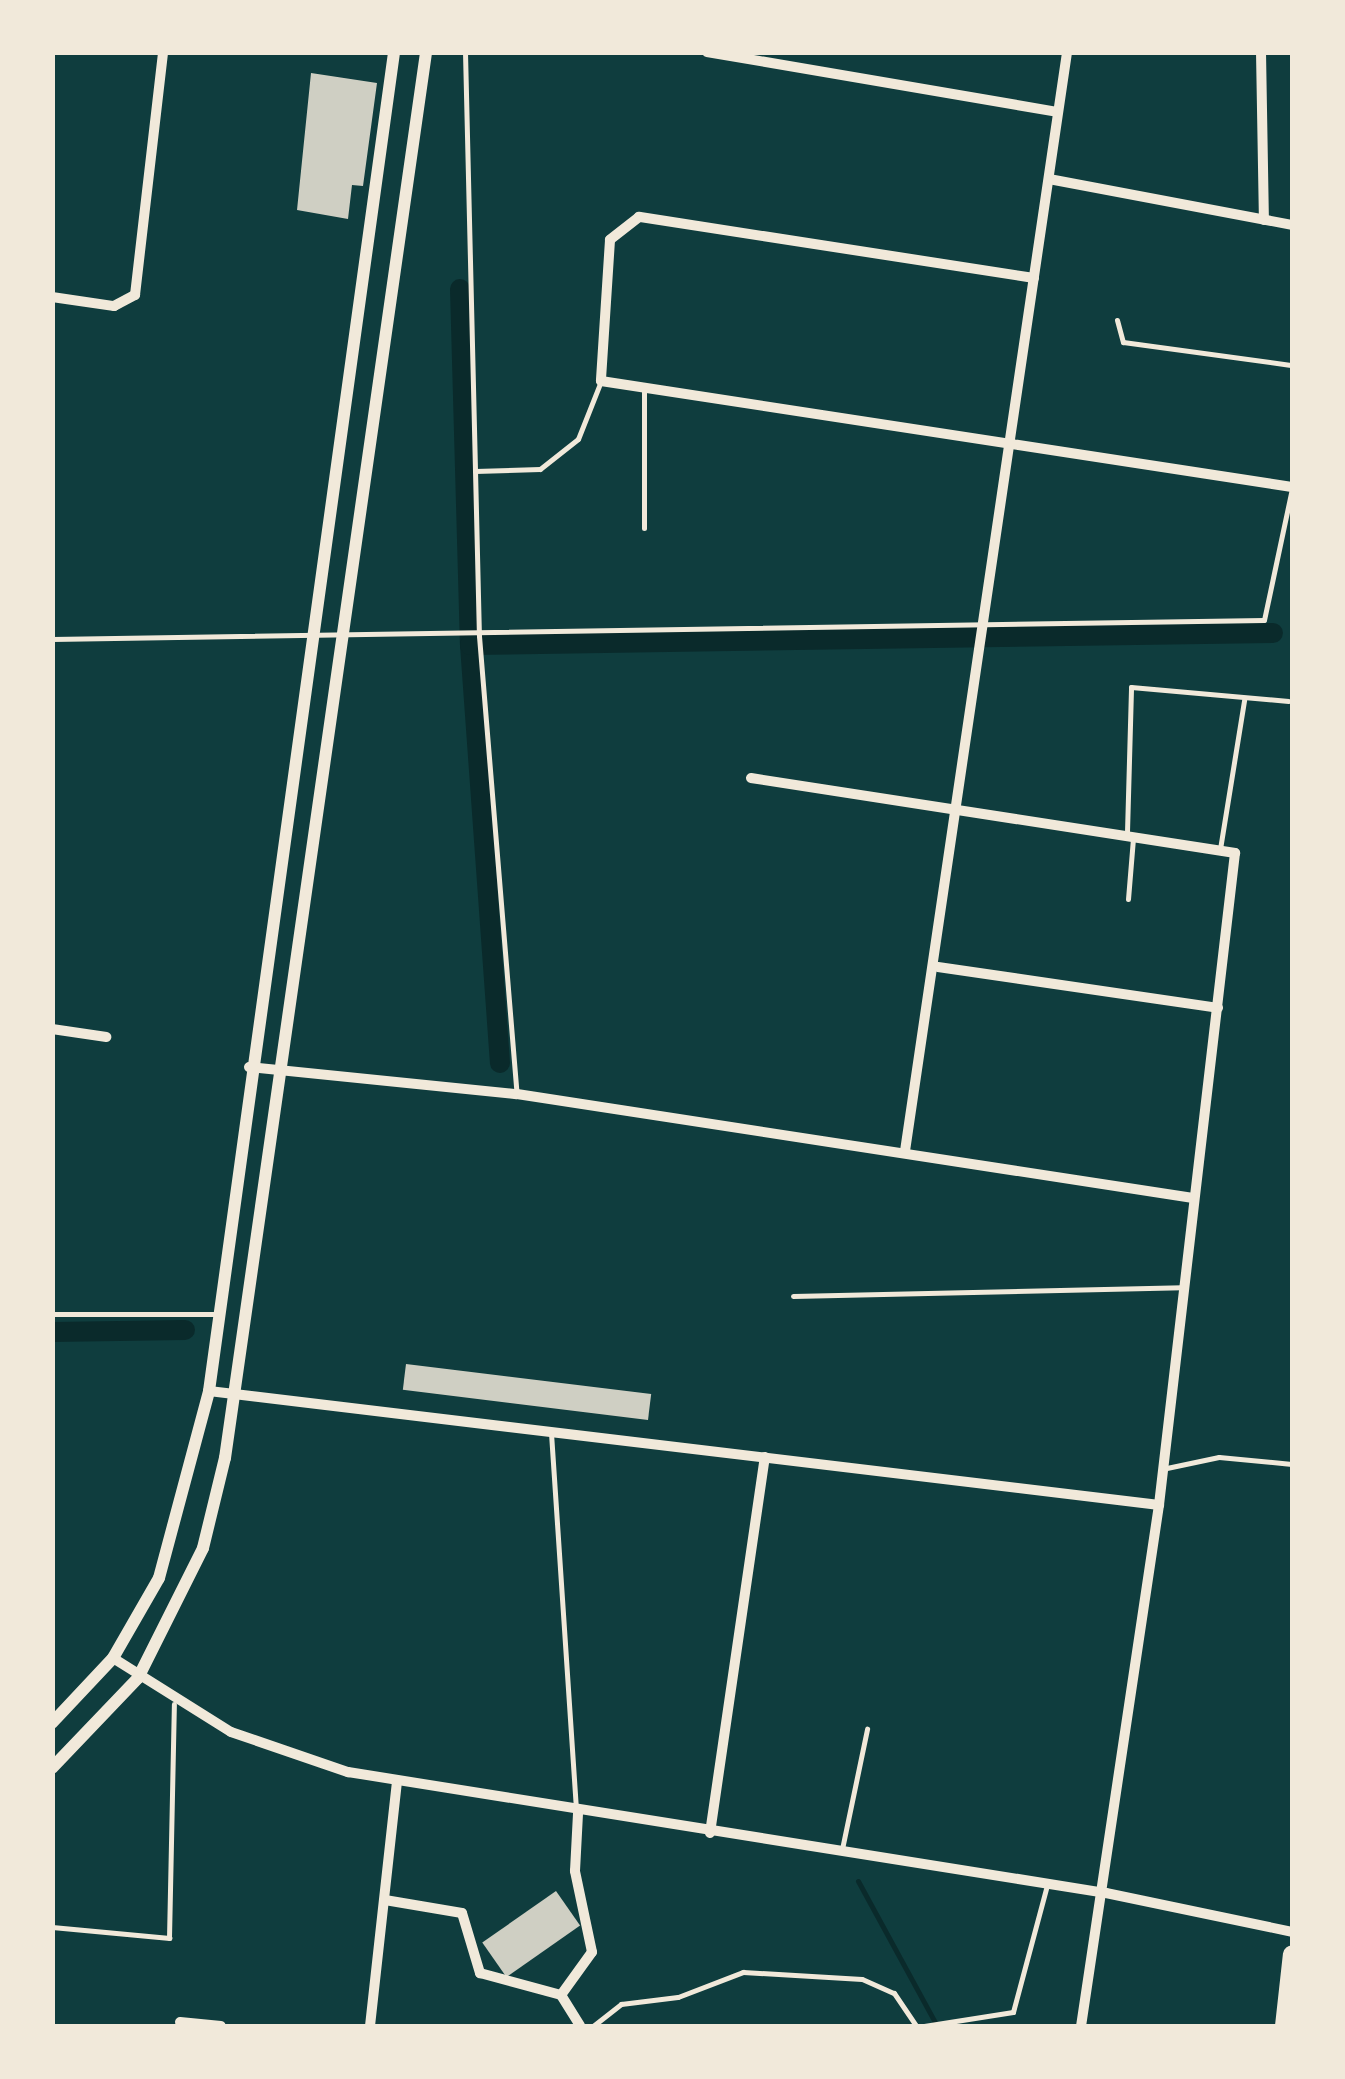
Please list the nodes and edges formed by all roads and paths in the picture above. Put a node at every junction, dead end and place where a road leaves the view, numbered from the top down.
1 (163, 52) edge
2 (394, 52) edge
3 (426, 52) edge
4 (464, 52) edge
5 (707, 52) edge
6 (1067, 52) edge
7 (1261, 52) edge
8 (1057, 112) junction
9 (1049, 178) junction
10 (1264, 220) junction
11 (1292, 225) edge
12 (1034, 278) junction
13 (52, 297) edge
14 (1117, 320) dead end
15 (1292, 365) edge
16 (600, 381) junction
17 (644, 388) junction
18 (1011, 443) junction
19 (475, 470) junction
20 (1292, 487) edge
21 (644, 528) dead end
22 (984, 625) junction
23 (310, 635) junction
24 (341, 635) junction
25 (479, 636) junction
26 (52, 639) edge
27 (1244, 700) junction
28 (1288, 700) dead end
29 (751, 778) dead end
30 (956, 806) junction
31 (1130, 833) junction
32 (1220, 848) junction
33 (1128, 899) dead end
34 (938, 967) junction
35 (1218, 1008) junction
36 (52, 1029) edge
37 (106, 1037) dead end
38 (248, 1066) junction
39 (277, 1070) junction
40 (517, 1094) junction
41 (906, 1150) junction
42 (1193, 1198) junction
43 (1182, 1287) junction
44 (793, 1296) dead end
45 (52, 1314) edge
46 (214, 1314) junction
47 (209, 1390) junction
48 (235, 1397) junction
49 (551, 1432) junction
50 (765, 1457) junction
51 (1292, 1464) edge
52 (1160, 1470) junction
53 (1159, 1505) junction
54 (113, 1658) junction
55 (138, 1678) junction
56 (174, 1704) junction
57 (52, 1723) edge
58 (867, 1729) dead end
59 (52, 1768) edge
60 (398, 1780) junction
61 (578, 1813) junction
62 (710, 1833) junction
63 (840, 1855) junction
64 (1047, 1885) junction
65 (1106, 1893) junction
66 (385, 1900) junction
67 (52, 1927) edge
68 (1292, 1932) edge
69 (1292, 1954) edge
70 (561, 1995) junction
71 (180, 2022) dead end
72 (221, 2026) edge
73 (370, 2026) edge
74 (580, 2026) edge
75 (592, 2026) edge
76 (916, 2026) edge
77 (924, 2026) edge
78 (1081, 2026) edge
79 (1284, 2026) edge

1 - 13 street
2 - 23 street
3 - 24 street
4 - 19 lane
5 - 8 street
6 - 8 street
7 - 10 street
8 - 9 street
9 - 10 street
9 - 12 street
10 - 11 street
12 - 16 street
12 - 18 street
14 - 15 lane
16 - 17 street
16 - 19 lane
17 - 18 street
17 - 21 lane
18 - 20 street
18 - 22 street
19 - 25 lane
20 - 22 lane
22 - 25 lane
22 - 30 street
23 - 24 lane
23 - 26 lane
23 - 38 street
24 - 25 lane
24 - 39 street
25 - 40 lane
27 - 28 lane
27 - 31 lane
27 - 32 lane
29 - 30 street
30 - 31 street
30 - 34 street
31 - 32 street
31 - 33 lane
32 - 35 street
34 - 35 street
34 - 41 street
35 - 42 street
36 - 37 street
38 - 39 street
38 - 46 street
39 - 40 street
39 - 48 street
40 - 41 street
41 - 42 street
42 - 43 street
43 - 44 lane
43 - 52 street
45 - 46 lane
46 - 47 street
47 - 48 street
47 - 54 street
48 - 49 street
48 - 55 street
49 - 50 street
49 - 61 lane
50 - 53 street
50 - 62 street
51 - 52 lane
52 - 53 street
53 - 65 street
54 - 55 street
54 - 57 street
55 - 56 street
55 - 59 street
56 - 60 street
56 - 67 lane
58 - 63 lane
60 - 61 street
60 - 66 street
61 - 62 street
61 - 70 street
62 - 63 street
63 - 64 street
64 - 65 street
64 - 77 lane
65 - 68 street
65 - 78 street
66 - 70 street
66 - 73 street
69 - 79 main road
70 - 74 street
71 - 72 street
75 - 76 lane

